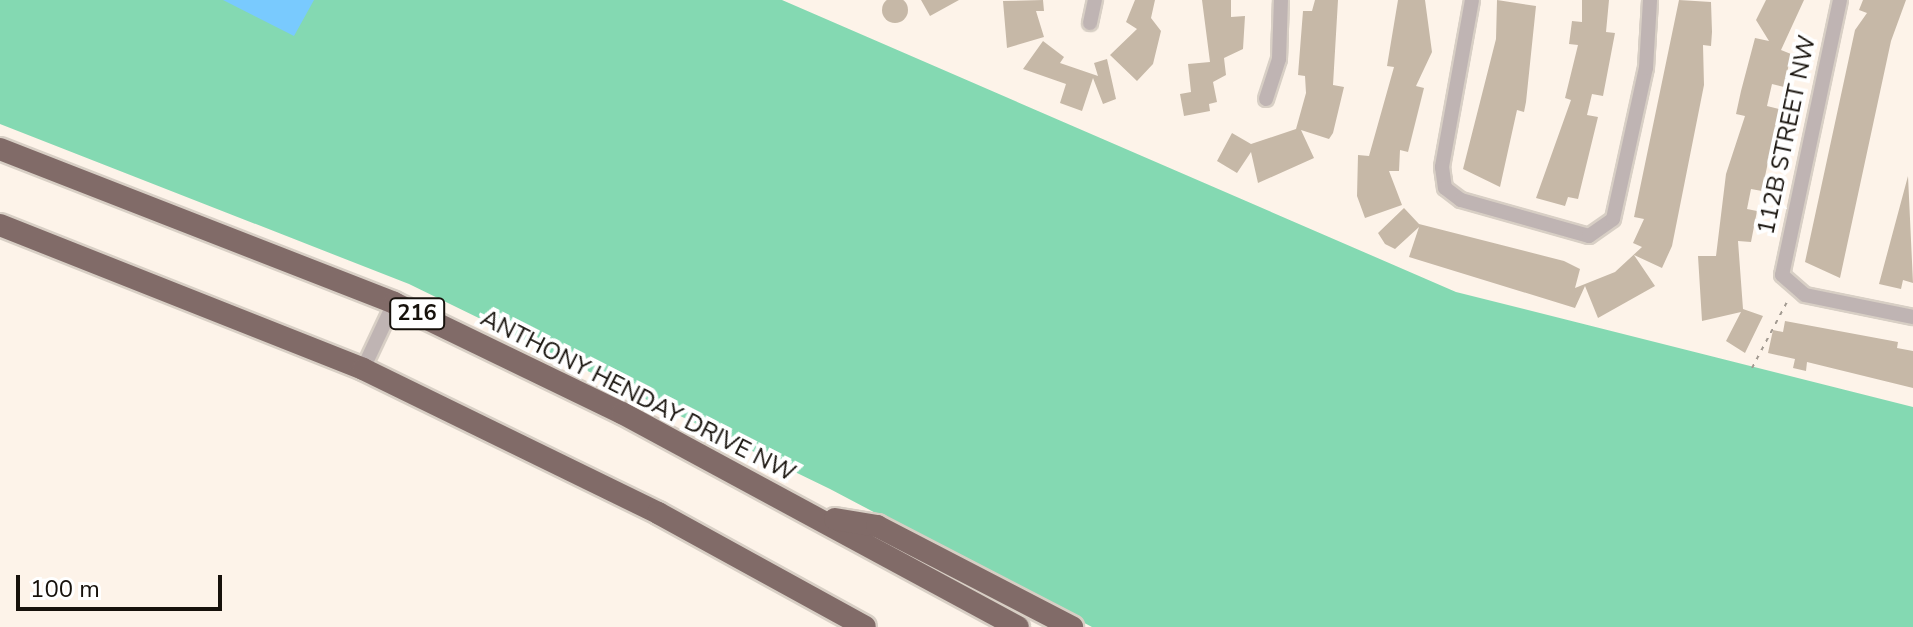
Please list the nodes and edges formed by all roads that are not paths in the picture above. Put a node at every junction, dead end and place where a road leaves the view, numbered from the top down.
1 (1095, 0) edge
2 (1281, 0) edge
3 (1472, 0) edge
4 (1650, 0) edge
5 (1840, 0) edge
6 (1090, 23) dead end
7 (1266, 99) dead end
8 (0, 149) edge
9 (0, 225) edge
10 (394, 303) junction
11 (1913, 317) edge
12 (363, 369) junction
13 (658, 513) junction
14 (818, 517) junction
15 (837, 627) edge
16 (865, 627) edge
17 (1018, 627) edge
18 (1072, 627) edge

1 - 6 street
2 - 7 street
3 - 4 street
5 - 11 street, 112B STREET NW
8 - 10 highway, ANTHONY HENDAY DRIVE NW / 216
9 - 12 highway
10 - 12 street
10 - 14 highway, ANTHONY HENDAY DRIVE NW / 216
12 - 13 highway
13 - 15 highway
13 - 16 highway
14 - 17 highway, ANTHONY HENDAY DRIVE NW / 216
14 - 18 highway

